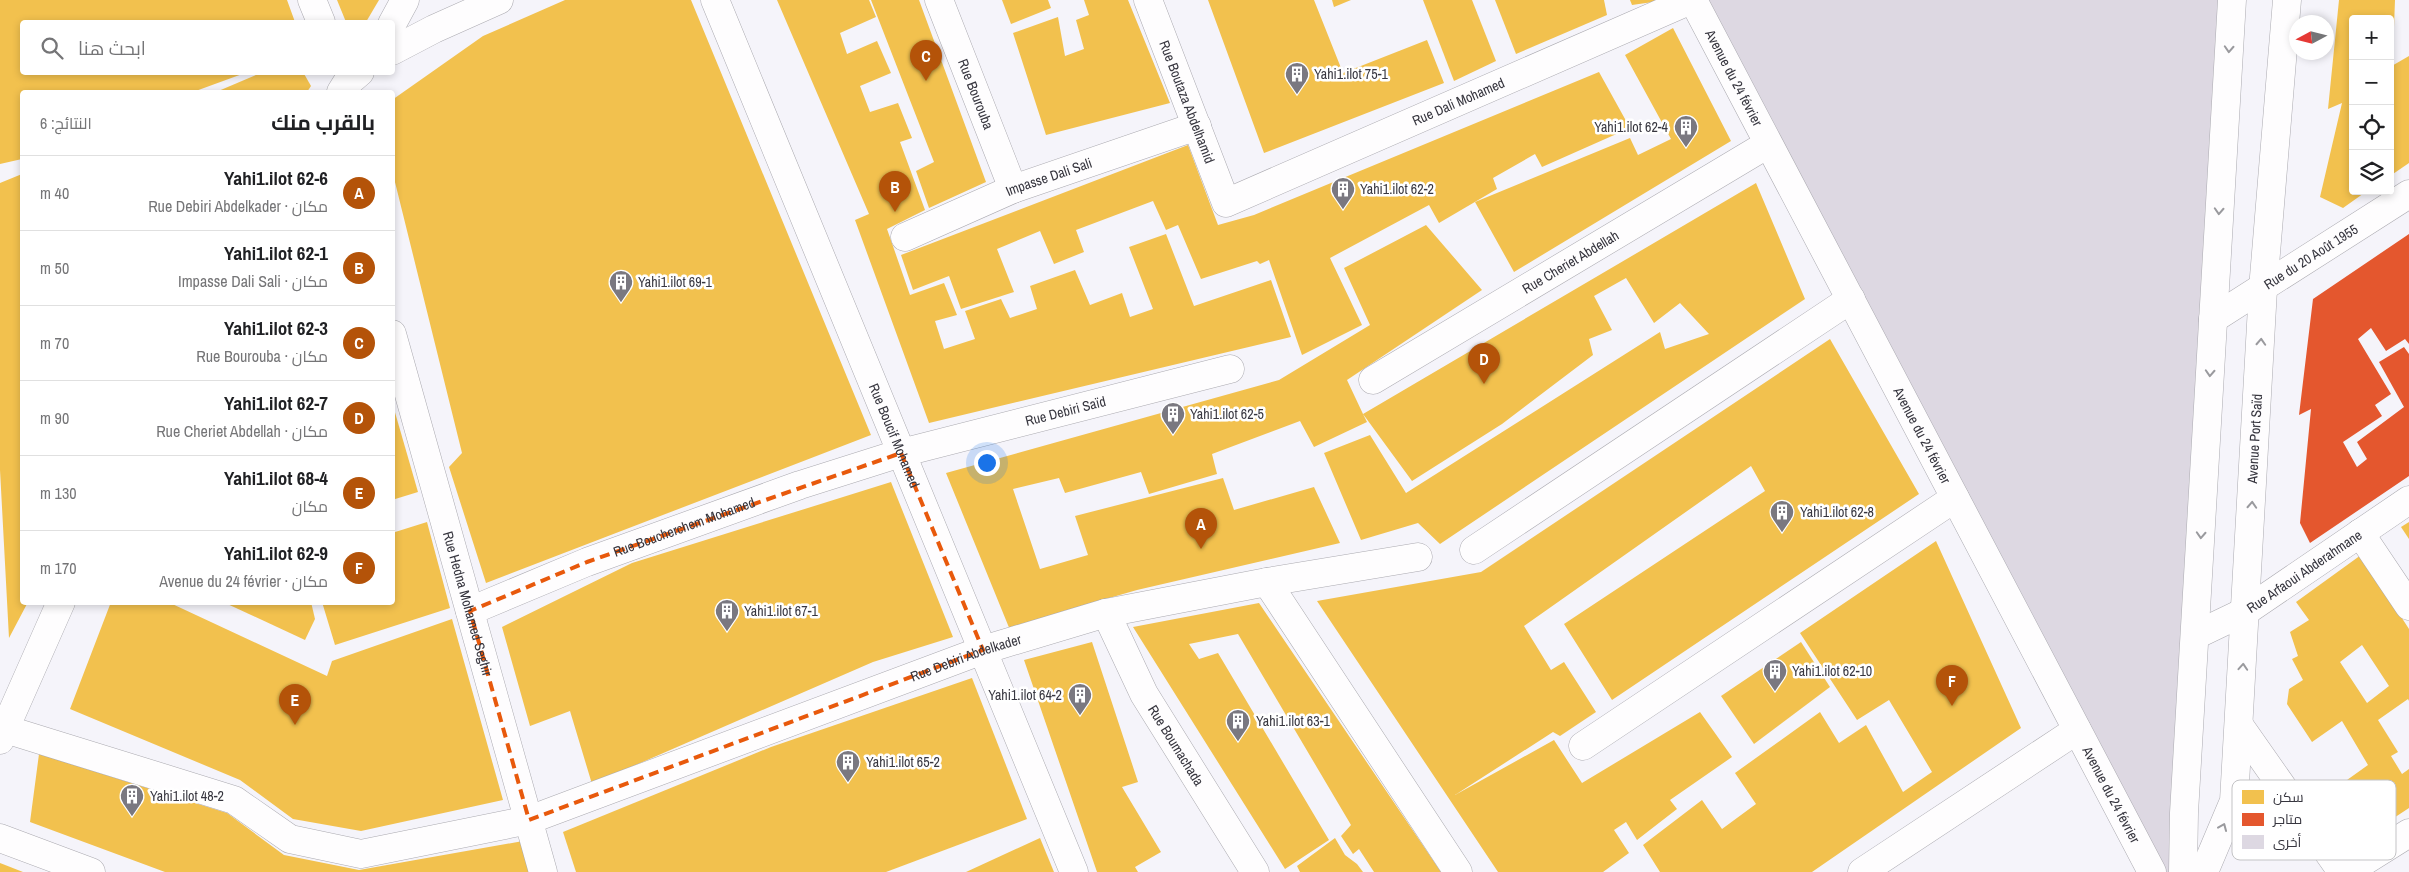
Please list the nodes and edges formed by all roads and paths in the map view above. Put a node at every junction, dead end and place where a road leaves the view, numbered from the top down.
1 (312, 0) edge
2 (405, 0) edge
3 (499, 0) edge
4 (715, 0) edge
5 (940, 0) edge
6 (1148, 0) edge
7 (1692, 0) edge
8 (2232, 0) edge
9 (2287, 0) edge
10 (320, 20) edge
11 (394, 20) edge
12 (395, 49) edge
13 (1196, 126) junction
14 (1768, 144) junction
15 (1013, 189) junction
16 (2409, 194) edge
17 (1226, 203) joint
18 (906, 237) dead end
19 (2263, 289) junction
20 (1851, 299) junction
21 (2213, 319) junction
22 (395, 345) edge
23 (1230, 369) dead end
24 (1373, 380) dead end
25 (901, 453) junction
26 (1955, 498) junction
27 (2409, 500) edge
28 (2360, 533) junction
29 (1474, 550) dead end
30 (1418, 557) dead end
31 (1267, 582) junction
32 (60, 605) edge
33 (2409, 606) edge
34 (470, 611) junction
35 (2246, 611) junction
36 (1106, 613) junction
37 (2196, 635) junction
38 (982, 650) junction
39 (2239, 725) junction
40 (2077, 730) junction
41 (3, 734) edge
42 (1583, 746) dead end
43 (2235, 780) edge
44 (2278, 780) edge
45 (2232, 806) edge
46 (529, 820) junction
47 (2409, 833) edge
48 (0, 838) edge
49 (2396, 841) edge
50 (2334, 860) edge
51 (2366, 860) edge
52 (91, 872) edge
53 (543, 872) edge
54 (1074, 872) edge
55 (1255, 872) edge
56 (1458, 872) edge
57 (1862, 872) edge
58 (2152, 872) edge
59 (2183, 872) edge
60 (2204, 872) edge
61 (2342, 872) edge
62 (2347, 872) edge

1 - 10 street
2 - 11 street
3 - 12 street
4 - 25 street, Rue Boucif Mohamed
5 - 15 street, Rue Bourouba
6 - 13 street, Rue Boutaza Abdelhamid
7 - 14 street, Avenue du 24 février
7 - 17 street, Rue Dali Mohamed
8 -> 21 street
9 - 19 street, Avenue Port Saïd
13 - 15 street, Impasse Dali Sali
13 - 17 street, Rue Boutaza Abdelhamid
14 - 20 street, Avenue du 24 février
14 - 24 street, Rue Cheriet Abdellah
15 - 18 street, Impasse Dali Sali
16 - 19 street, Rue du 20 Août 1955
19 - 21 street, Rue du 20 Août 1955
35 -> 19 street, Avenue Port Saïd
20 - 26 street, Avenue du 24 février
20 - 29 street
21 -> 37 street
22 - 34 street, Rue Hedna Mohamed Seghir
23 - 25 street, Rue Debiri Saïd
25 - 34 street, Rue Boucherchem Mohamed
25 - 38 street, Rue Boucif Mohamed
26 - 40 street, Avenue du 24 février
26 - 42 street
27 - 28 street, Rue Arfaoui Abderahmane
28 - 33 street
28 - 35 street, Rue Arfaoui Abderahmane
30 - 31 street, Rue Debiri Abdelkader
31 - 36 street, Rue Debiri Abdelkader
31 - 56 street
32 - 41 street
34 - 46 street, Rue Hedna Mohamed Seghir
35 - 37 street, Rue Arfaoui Abderahmane
39 -> 35 street, Avenue Port Saïd
36 - 38 street, Rue Debiri Abdelkader
36 - 55 street, Rue Boumachada
37 - 59 street
38 - 46 street, Rue Debiri Abdelkader
38 - 54 street, Rue Boucif Mohamed
43 -> 39 street, Avenue Port Saïd
39 - 44 street
40 - 57 street
40 - 58 street, Avenue du 24 février
41 - 46 street, Rue Debiri Abdelkader
60 -> 45 street, Avenue Port Saïd
46 - 53 street, Rue Hedna Mohamed Seghir
47 - 49 street
48 - 52 street
50 - 61 street
51 - 62 street

